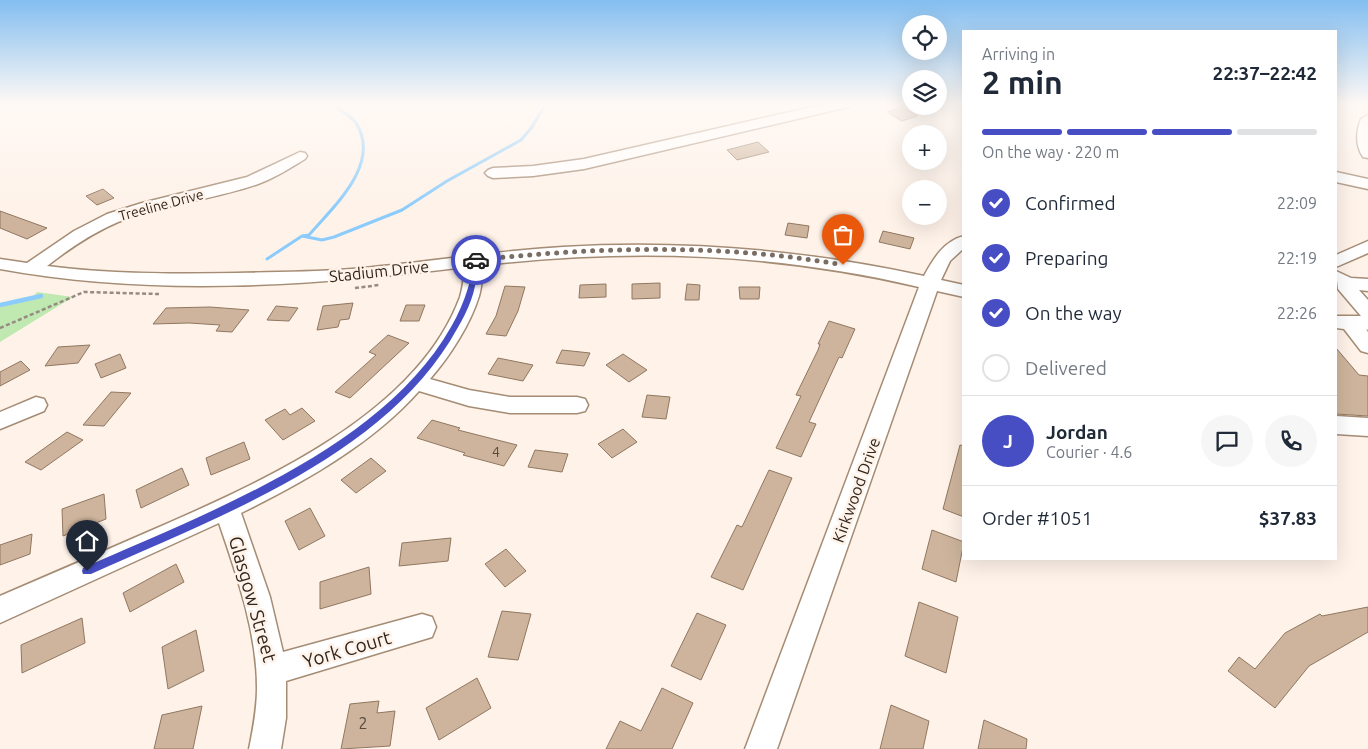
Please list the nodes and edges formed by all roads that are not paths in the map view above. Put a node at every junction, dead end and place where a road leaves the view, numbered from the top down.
1 (697, 138) edge
2 (1364, 138) edge
3 (1368, 154) edge
4 (300, 156) dead end
5 (493, 172) dead end
6 (1337, 177) edge
7 (1368, 184) edge
8 (962, 242) edge
9 (1368, 246) edge
10 (476, 260) junction
11 (1337, 262) edge
12 (0, 264) edge
13 (29, 270) junction
14 (1342, 281) edge
15 (930, 283) junction
16 (1368, 285) edge
17 (962, 291) edge
18 (1368, 312) edge
19 (1351, 322) edge
20 (1368, 346) edge
21 (414, 382) junction
22 (36, 404) dead end
23 (577, 405) dead end
24 (0, 421) edge
25 (1337, 425) edge
26 (1368, 427) edge
27 (226, 509) junction
28 (0, 610) edge
29 (422, 627) dead end
30 (273, 670) junction
31 (265, 749) edge
32 (761, 749) edge

1 - 5 street
2 - 3 street
4 - 13 street, Treeline Drive
6 - 7 street
8 - 15 street, Kirkwood Drive
9 - 11 street
10 - 13 street, Stadium Drive
10 - 15 street, Stadium Drive
10 - 21 street
12 - 13 street, Stadium Drive
14 - 16 street
14 - 18 street
15 - 17 street, Stadium Drive
15 - 32 street, Kirkwood Drive
19 - 20 street
21 - 23 street
21 - 27 street
22 - 24 street
25 - 26 street
27 - 28 street
27 - 30 street, Glasgow Street
29 - 30 street, York Court
30 - 31 street, Glasgow Street

